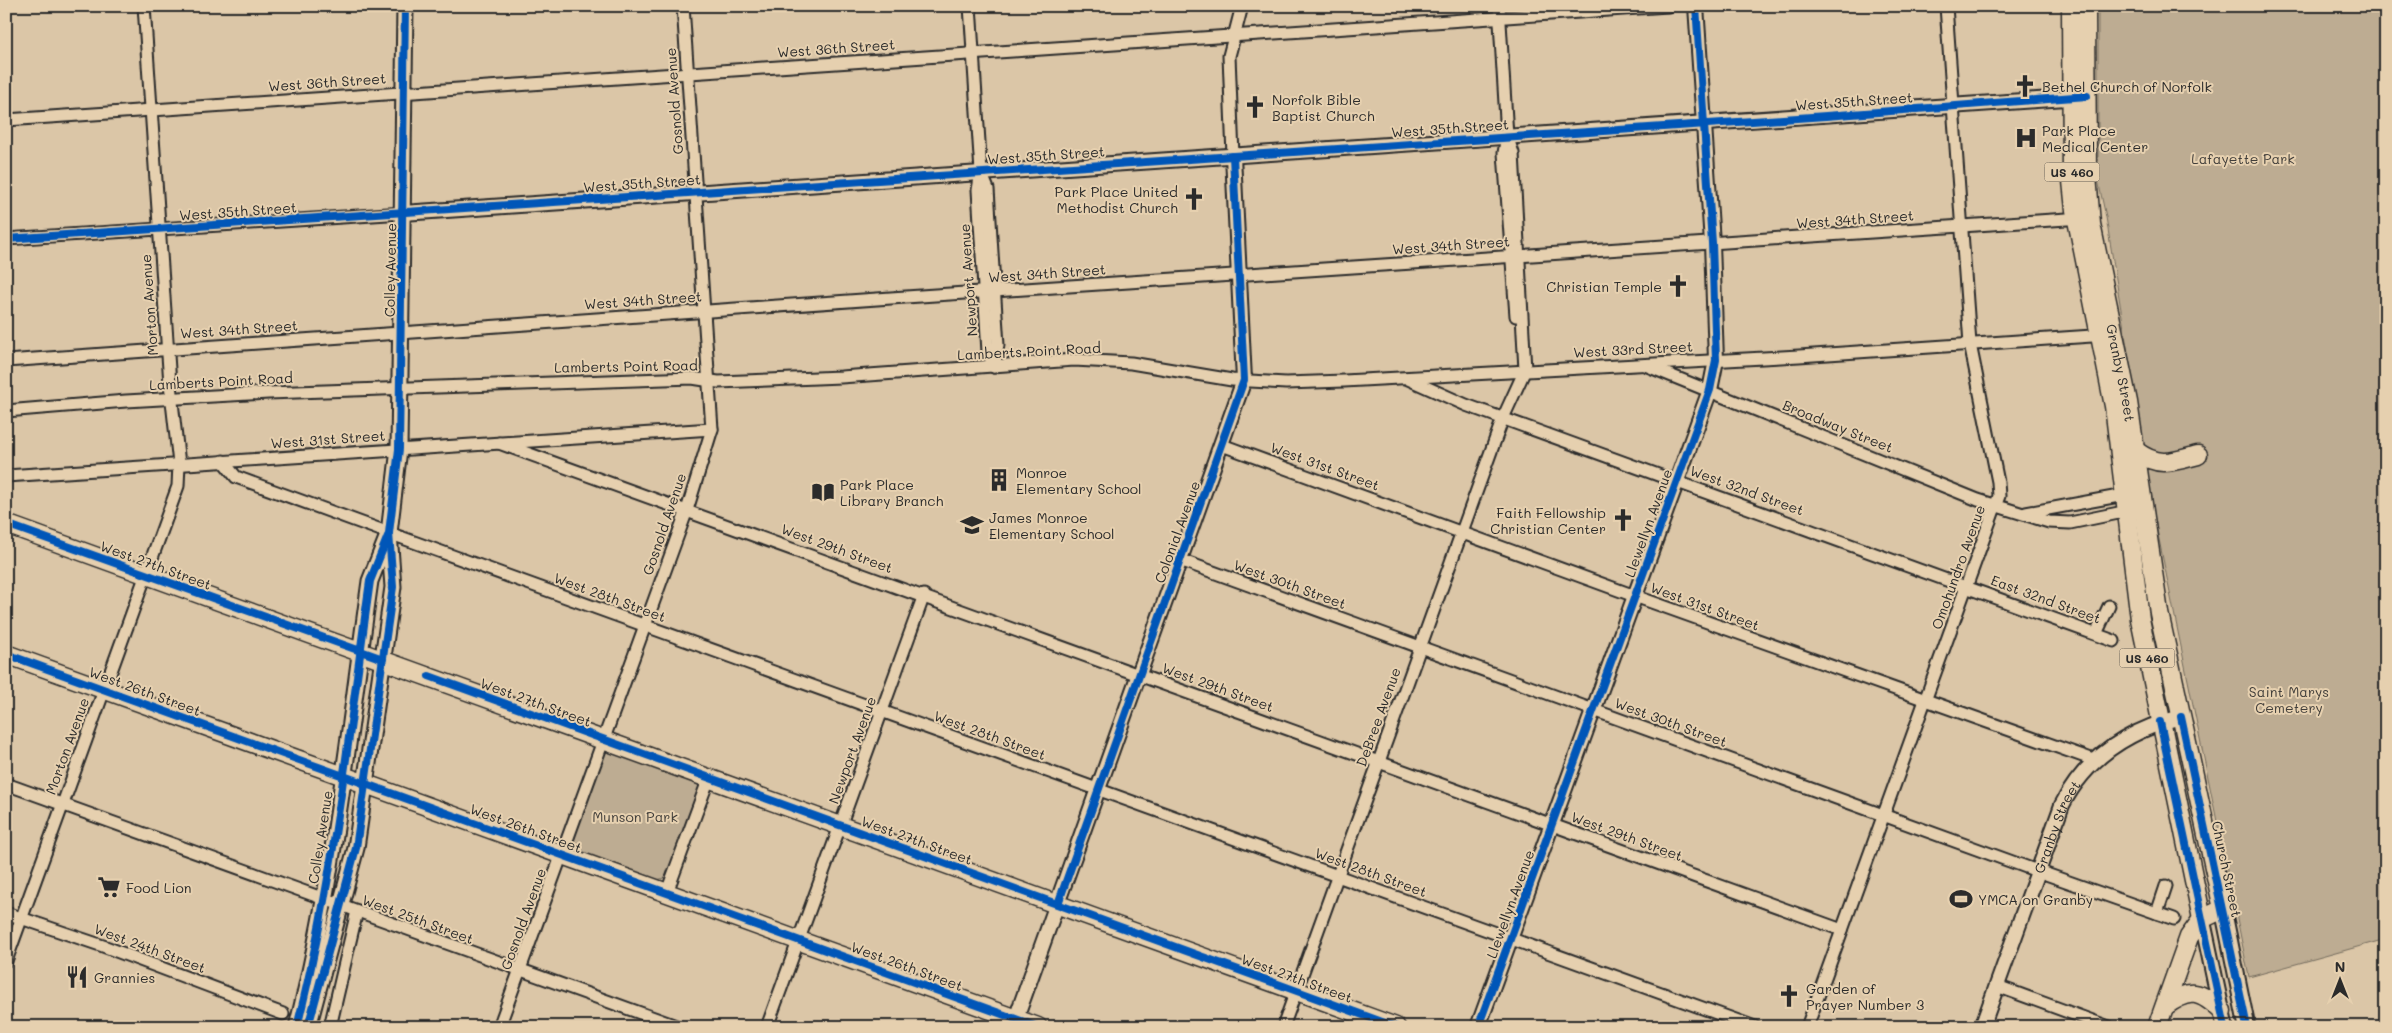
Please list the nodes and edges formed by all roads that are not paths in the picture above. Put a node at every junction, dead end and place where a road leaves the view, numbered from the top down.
1 (144, 6) edge
2 (405, 6) edge
3 (683, 6) edge
4 (970, 6) edge
5 (1242, 6) edge
6 (1668, 6) edge
7 (1696, 6) edge
8 (1946, 6) edge
9 (2071, 6) edge
10 (2086, 6) edge
11 (1500, 12) edge
12 (1234, 36) junction
13 (973, 54) junction
14 (688, 73) junction
15 (404, 92) junction
16 (2079, 97) junction
17 (1954, 106) junction
18 (151, 109) junction
19 (6, 120) edge
20 (1704, 124) junction
21 (1507, 136) junction
22 (1232, 156) junction
23 (981, 172) junction
24 (695, 192) junction
25 (403, 213) junction
26 (2083, 218) junction
27 (1962, 226) junction
28 (159, 229) junction
29 (6, 239) edge
30 (1712, 243) junction
31 (1516, 256) junction
32 (1240, 275) junction
33 (989, 292) junction
34 (704, 311) junction
35 (401, 333) junction
36 (2107, 335) junction
37 (1970, 344) junction
38 (168, 349) junction
39 (1716, 360) junction
40 (6, 361) edge
41 (1641, 364) junction
42 (994, 367) junction
43 (1521, 370) junction
44 (1405, 378) junction
45 (1244, 380) junction
46 (708, 381) junction
47 (400, 389) junction
48 (1710, 390) junction
49 (172, 398) junction
50 (6, 411) edge
51 (1503, 418) junction
52 (712, 429) junction
53 (498, 442) junction
54 (1222, 445) junction
55 (399, 449) junction
56 (2136, 451) junction
57 (2198, 455) dead end
58 (223, 461) junction
59 (179, 464) junction
60 (6, 476) edge
61 (1677, 481) junction
62 (2142, 500) junction
63 (2125, 504) junction
64 (1996, 506) junction
65 (686, 510) junction
66 (2024, 514) junction
67 (6, 524) edge
68 (1462, 532) junction
69 (389, 533) junction
70 (1180, 560) junction
71 (146, 574) junction
72 (1967, 586) junction
73 (924, 595) junction
74 (1635, 596) junction
75 (2109, 606) dead end
76 (644, 625) junction
77 (2096, 634) junction
78 (2114, 641) dead end
79 (1420, 648) junction
80 (360, 651) junction
81 (6, 654) edge
82 (383, 659) junction
83 (1139, 674) junction
84 (104, 689) junction
85 (1925, 701) junction
86 (1594, 710) junction
87 (882, 712) junction
88 (2181, 717) junction
89 (2160, 722) junction
90 (604, 740) junction
91 (2094, 760) junction
92 (1378, 762) junction
93 (343, 774) junction
94 (709, 778) junction
95 (366, 783) junction
96 (6, 784) edge
97 (1097, 790) junction
98 (62, 805) junction
99 (1883, 815) junction
100 (1552, 825) junction
101 (840, 826) junction
102 (562, 854) junction
103 (2039, 872) junction
104 (1337, 876) junction
105 (2166, 886) dead end
106 (667, 892) junction
107 (323, 898) junction
108 (1058, 904) junction
109 (340, 905) junction
110 (2222, 909) junction
111 (357, 911) junction
112 (6, 913) edge
113 (2157, 913) junction
114 (22, 919) junction
115 (2174, 919) dead end
116 (2202, 919) junction
117 (1842, 930) junction
118 (1510, 939) junction
119 (799, 941) junction
120 (6, 961) edge
121 (520, 969) junction
122 (1997, 986) junction
123 (1296, 990) junction
124 (2165, 1006) junction
125 (283, 1014) dead end
126 (2223, 1019) edge
127 (1015, 1023) edge
128 (297, 1027) edge
129 (308, 1027) edge
130 (330, 1027) edge
131 (499, 1027) edge
132 (679, 1027) edge
133 (767, 1027) edge
134 (1038, 1027) edge
135 (1283, 1027) edge
136 (1396, 1027) edge
137 (1478, 1027) edge
138 (1755, 1027) edge
139 (1807, 1027) edge
140 (1982, 1027) edge
141 (2109, 1027) edge
142 (2157, 1027) edge
143 (2247, 1027) edge

1 - 18 street, Morton Avenue
2 - 15 main road, Colley Avenue
3 - 14 street, Gosnold Avenue
4 - 13 street, Newport Avenue
5 - 12 street, Colonial Avenue
6 - 11 street, West 36th Street
7 - 20 street, Llewellyn Avenue
8 - 17 street, Omohundro Avenue
9 - 16 main road, Granby Street / US 460
10 - 16 main road, Granby Street / US 460
11 - 12 street, West 36th Street
11 - 21 street, DeBree Avenue
12 - 13 street, West 36th Street
12 - 22 street, Colonial Avenue
13 - 14 street, West 36th Street
13 - 23 street, Newport Avenue
14 - 15 street, West 36th Street
14 - 24 street, Gosnold Avenue
15 - 18 street, West 36th Street
15 - 25 main road, Colley Avenue
16 - 17 street, West 35th Street
16 - 26 main road, Granby Street / US 460
17 - 20 street, West 35th Street
17 - 27 street, Omohundro Avenue
18 - 19 street, West 36th Street
18 - 28 street, Morton Avenue
20 - 21 street, West 35th Street
20 - 30 street, Llewellyn Avenue
21 - 22 street, West 35th Street
21 - 31 street, DeBree Avenue
22 - 23 street, West 35th Street
22 - 32 street, Colonial Avenue
23 - 24 street, West 35th Street
23 - 33 street, Newport Avenue
24 - 25 street, West 35th Street
24 - 34 street, Gosnold Avenue
25 - 28 street, West 35th Street
25 - 35 main road, Colley Avenue
26 - 27 street, West 34th Street
26 - 36 main road, Granby Street / US 460
27 - 30 street, West 34th Street
27 - 37 street, Omohundro Avenue
28 - 29 street, West 35th Street
28 - 38 street, Morton Avenue
30 - 31 street, West 34th Street
30 - 39 street, Llewellyn Avenue
31 - 32 street, West 34th Street
31 - 43 street, DeBree Avenue
32 - 33 street, West 34th Street
32 - 45 street, Colonial Avenue
33 - 34 street, West 34th Street
33 - 42 street, Newport Avenue
34 - 35 street, West 34th Street
34 - 46 street, Gosnold Avenue
35 - 38 street, West 34th Street
35 - 47 main road, Colley Avenue
36 - 37 street, West 33rd Street
36 - 56 main road, Granby Street / US 460
36 - 63 main road, Granby Street / US 460
37 - 39 street, West 33rd Street
37 - 64 street, Omohundro Avenue
38 - 40 street, West 34th Street
38 - 49 street, Morton Avenue
39 - 41 street, West 33rd Street
39 - 48 street, Llewellyn Avenue
41 - 43 street, West 33rd Street
41 - 48 street, Broadway Street
42 - 45 street, Lamberts Point Road
42 - 46 street, Lamberts Point Road
43 - 44 street, West 33rd Street
43 - 51 street, DeBree Avenue
44 - 45 street, West 33rd Street
44 - 51 street, West 32nd Street
45 - 54 street, Colonial Avenue
46 - 47 street, Lamberts Point Road
46 - 52 street, Gosnold Avenue
47 - 49 street, Lamberts Point Road
47 - 55 main road, Colley Avenue
48 - 61 street, Llewellyn Avenue
48 - 64 street, Broadway Street
49 - 50 street, Lamberts Point Road
49 - 59 street, Morton Avenue
51 - 61 street, West 32nd Street
51 - 68 street, DeBree Avenue
52 - 53 street, West 31st Street
52 - 65 street, Gosnold Avenue
53 - 55 street, West 31st Street
53 - 65 street, West 29th Street
54 - 68 street, West 31st Street
54 - 70 street, Colonial Avenue
55 - 58 street, West 31st Street
55 - 69 main road, Colley Avenue
56 - 57 main road
56 - 62 main road, Granby Street / US 460
58 - 59 street, West 31st Street
58 - 69 street, West 28th Street
59 - 60 street, West 31st Street
59 - 71 street, Morton Avenue
61 - 72 street, West 32nd Street
61 - 74 street, Llewellyn Avenue
62 - 63 street, Broadway Street
62 - 63 street, Broadway Street
62 - 88 main road, Granby Street / US 460
63 - 66 street, Broadway Street
63 - 66 street, Broadway Street
63 - 89 main road, Granby Street / US 460
64 - 66 street, Broadway Street
64 - 72 street, Omohundro Avenue
65 - 73 street, West 29th Street
65 - 76 street, Gosnold Avenue
67 - 71 main road, West 27th Street
68 - 74 street, West 31st Street
68 - 79 street, DeBree Avenue
69 - 76 street, West 28th Street
69 - 80 main road, Colley Avenue
69 - 82 main road, Colley Avenue
70 - 79 street, West 30th Street
70 - 83 street, Colonial Avenue
71 - 80 main road, West 27th Street
71 - 84 street, Morton Avenue
72 - 77 street, East 32nd Street
72 - 85 street, Omohundro Avenue
73 - 83 street, West 29th Street
73 - 87 street, Newport Avenue
74 - 85 street, West 31st Street
74 - 86 street, Llewellyn Avenue
75 - 77 street
76 - 87 street, West 28th Street
76 - 90 street, Gosnold Avenue
77 - 78 street, East 32nd Street
79 - 86 street, West 30th Street
79 - 92 street, DeBree Avenue
80 - 82 main road, West 27th Street
80 - 93 main road, Colley Avenue
81 - 84 main road, West 26th Street
82 - 90 main road, West 27th Street
82 - 95 main road, Colley Avenue
83 - 92 street, West 29th Street
83 - 97 street, Colonial Avenue
84 - 93 main road, West 26th Street
84 - 98 street, Morton Avenue
85 - 91 street, West 31st Street
85 - 99 street, Omohundro Avenue
86 - 99 street, West 30th Street
86 - 100 street, Llewellyn Avenue
87 - 97 street, West 28th Street
87 - 101 street, Newport Avenue
88 - 89 street, Granby Street
88 - 110 main road, Church Street / US 460
89 - 91 street, Granby Street
89 - 116 main road, US 460
90 - 94 main road, West 27th Street
90 - 102 street, Gosnold Avenue
91 - 103 street, Granby Street
92 - 100 street, West 29th Street
92 - 104 street, DeBree Avenue
93 - 95 main road, West 26th Street
93 - 107 main road, Colley Avenue
94 - 101 main road, West 27th Street
94 - 106 street
95 - 102 main road, West 26th Street
95 - 109 main road, Colley Avenue
96 - 98 street, West 25th Street
97 - 104 street, West 28th Street
97 - 108 street, Colonial Avenue
98 - 107 street, West 25th Street
98 - 114 street, Morton Avenue
99 - 103 street, West 30th Street
99 - 117 street, Omohundro Avenue
100 - 117 street, West 29th Street
100 - 118 street, Llewellyn Avenue
101 - 108 main road, West 27th Street
101 - 119 street, Newport Avenue
102 - 106 main road, West 26th Street
102 - 121 street, Gosnold Avenue
103 - 113 street, West 30th Street
103 - 122 street, Granby Street
104 - 118 street, West 28th Street
104 - 123 street, DeBree Avenue
105 - 113 street
106 - 119 main road, West 26th Street
107 - 109 street, West 25th Street
107 - 128 main road, Colley Avenue
108 - 123 main road, West 27th Street
108 - 127 street, Colonial Avenue
109 - 111 street, West 25th Street
109 - 129 main road, Colley Avenue
110 - 116 main road
110 - 143 main road, Church Street
111 - 121 street, West 25th Street
111 - 130 street
112 - 114 street, West 24th Street
113 - 115 street, West 30th Street
114 - 120 street, Morton Avenue
114 - 125 street, West 24th Street
116 - 124 main road
116 - 126 main road
117 - 139 street, Omohundro Avenue
118 - 137 street, Llewellyn Avenue
118 - 138 street, West 28th Street
119 - 127 main road, West 26th Street
119 - 133 street, Newport Avenue
121 - 131 street, Gosnold Avenue
121 - 132 street, West 25th Street
122 - 140 street, Granby Street
122 - 141 street
123 - 135 street, DeBree Avenue
123 - 136 main road, West 27th Street
124 - 126 main road
124 - 142 main road
127 - 134 main road, West 26th Street

